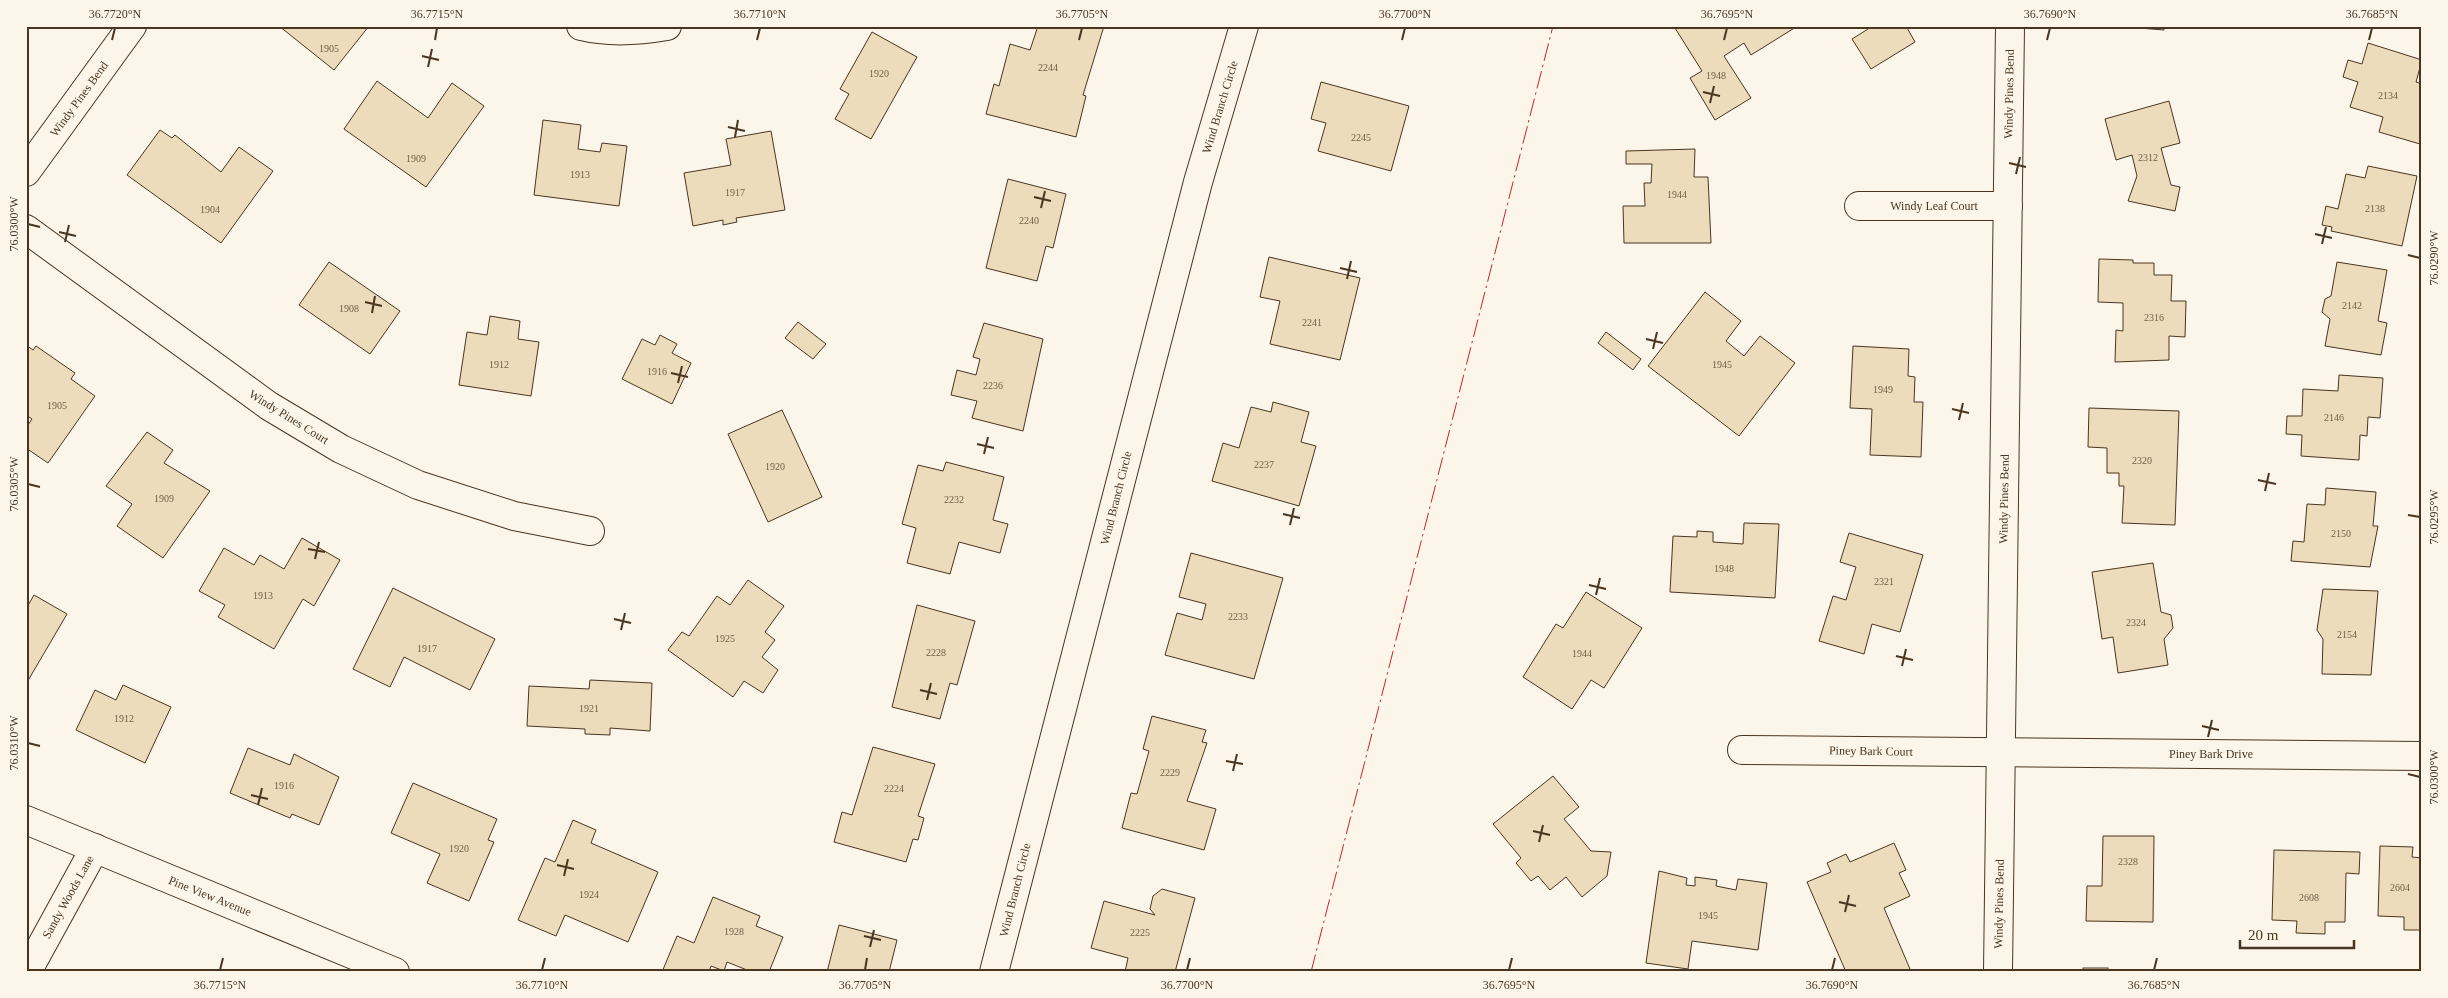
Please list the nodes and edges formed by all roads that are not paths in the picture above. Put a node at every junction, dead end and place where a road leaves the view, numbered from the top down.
1 (132, 26) edge
2 (580, 26) edge
3 (667, 26) edge
4 (1244, 26) edge
5 (2010, 26) edge
6 (26, 172) edge
7 (1859, 206) dead end
8 (2008, 206) junction
9 (26, 229) edge
10 (590, 530) dead end
11 (1742, 750) dead end
12 (2000, 752) junction
13 (2422, 756) edge
14 (26, 820) edge
15 (94, 848) junction
16 (27, 972) edge
17 (394, 972) edge
18 (994, 972) edge
19 (1998, 972) edge

1 - 6 street, Windy Pines Bend
2 - 3 street
4 - 18 street, Wind Branch Circle
5 - 8 street, Windy Pines Bend
7 - 8 street, Windy Leaf Court
8 - 12 street, Windy Pines Bend
9 - 10 street, Windy Pines Court
11 - 12 street, Piney Bark Court
12 - 13 street, Piney Bark Drive
12 - 19 street, Windy Pines Bend
14 - 15 street, Pine View Avenue
15 - 16 street, Sandy Woods Lane
15 - 17 street, Pine View Avenue

